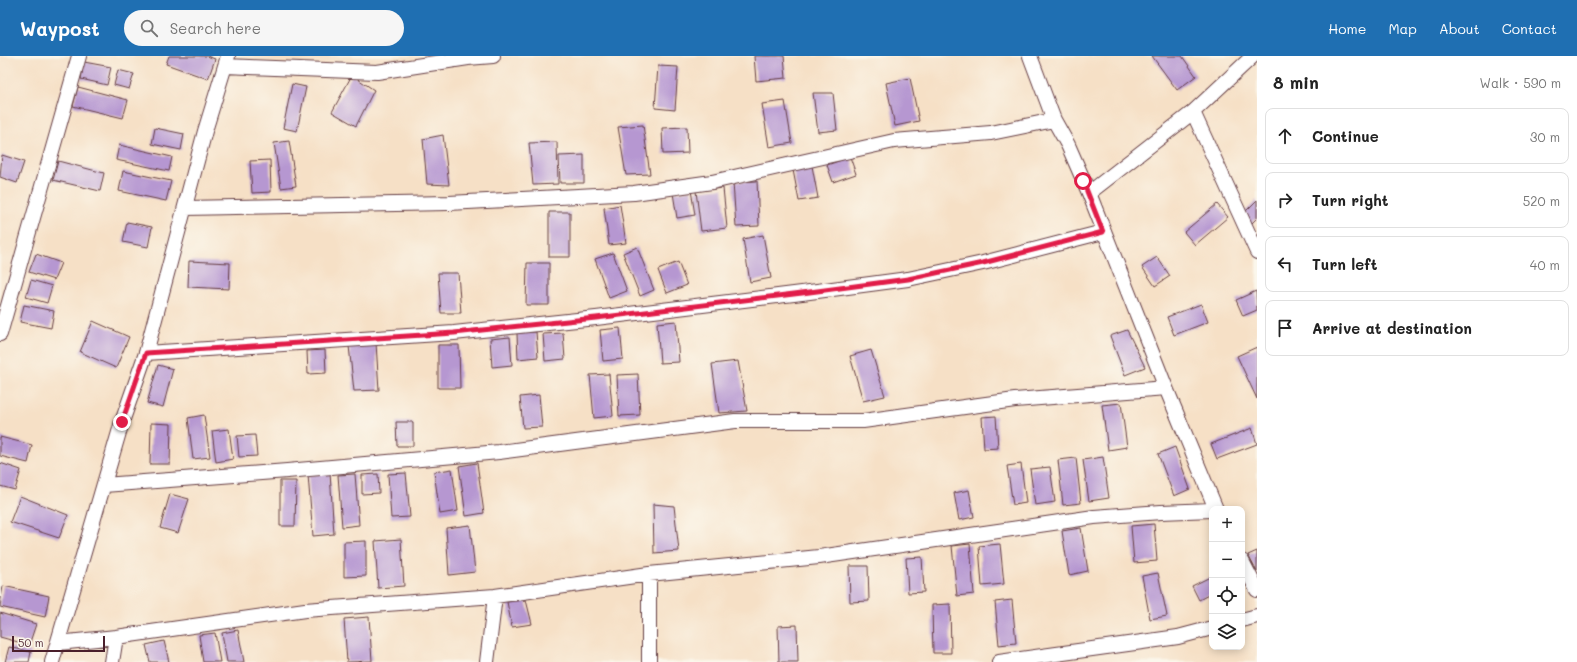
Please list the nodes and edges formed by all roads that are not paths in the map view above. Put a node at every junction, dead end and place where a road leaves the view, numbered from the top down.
1 (79, 56) edge
2 (493, 56) edge
3 (1030, 56) edge
4 (1253, 56) edge
5 (226, 61) edge
6 (1193, 112) junction
7 (1054, 120) junction
8 (1089, 193) junction
9 (185, 208) junction
10 (1103, 232) junction
11 (1257, 252) edge
12 (0, 334) edge
13 (146, 353) junction
14 (1166, 388) junction
15 (104, 485) junction
16 (1215, 506) edge
17 (1209, 510) edge
18 (1245, 567) edge
19 (649, 574) junction
20 (1257, 590) edge
21 (494, 596) junction
22 (1257, 616) edge
23 (1245, 619) edge
24 (1209, 629) edge
25 (116, 637) junction
26 (58, 643) junction
27 (1064, 657) edge
28 (52, 662) edge
29 (112, 662) edge
30 (487, 662) edge
31 (649, 662) edge
32 (999, 662) edge

1 - 12 street
2 - 5 street
3 - 7 street
4 - 6 street
5 - 9 street
6 - 8 street
6 - 11 street
7 - 8 street
7 - 9 street
8 - 10 street
9 - 13 street
10 - 13 street
10 - 14 street
13 - 15 street
14 - 15 street
14 - 16 street
15 - 26 street
17 - 19 street
18 - 20 street
19 - 21 street
19 - 31 street
21 - 25 street
21 - 30 street
22 - 23 street
24 - 27 street
25 - 26 street
25 - 29 street
26 - 28 street
27 - 32 street

